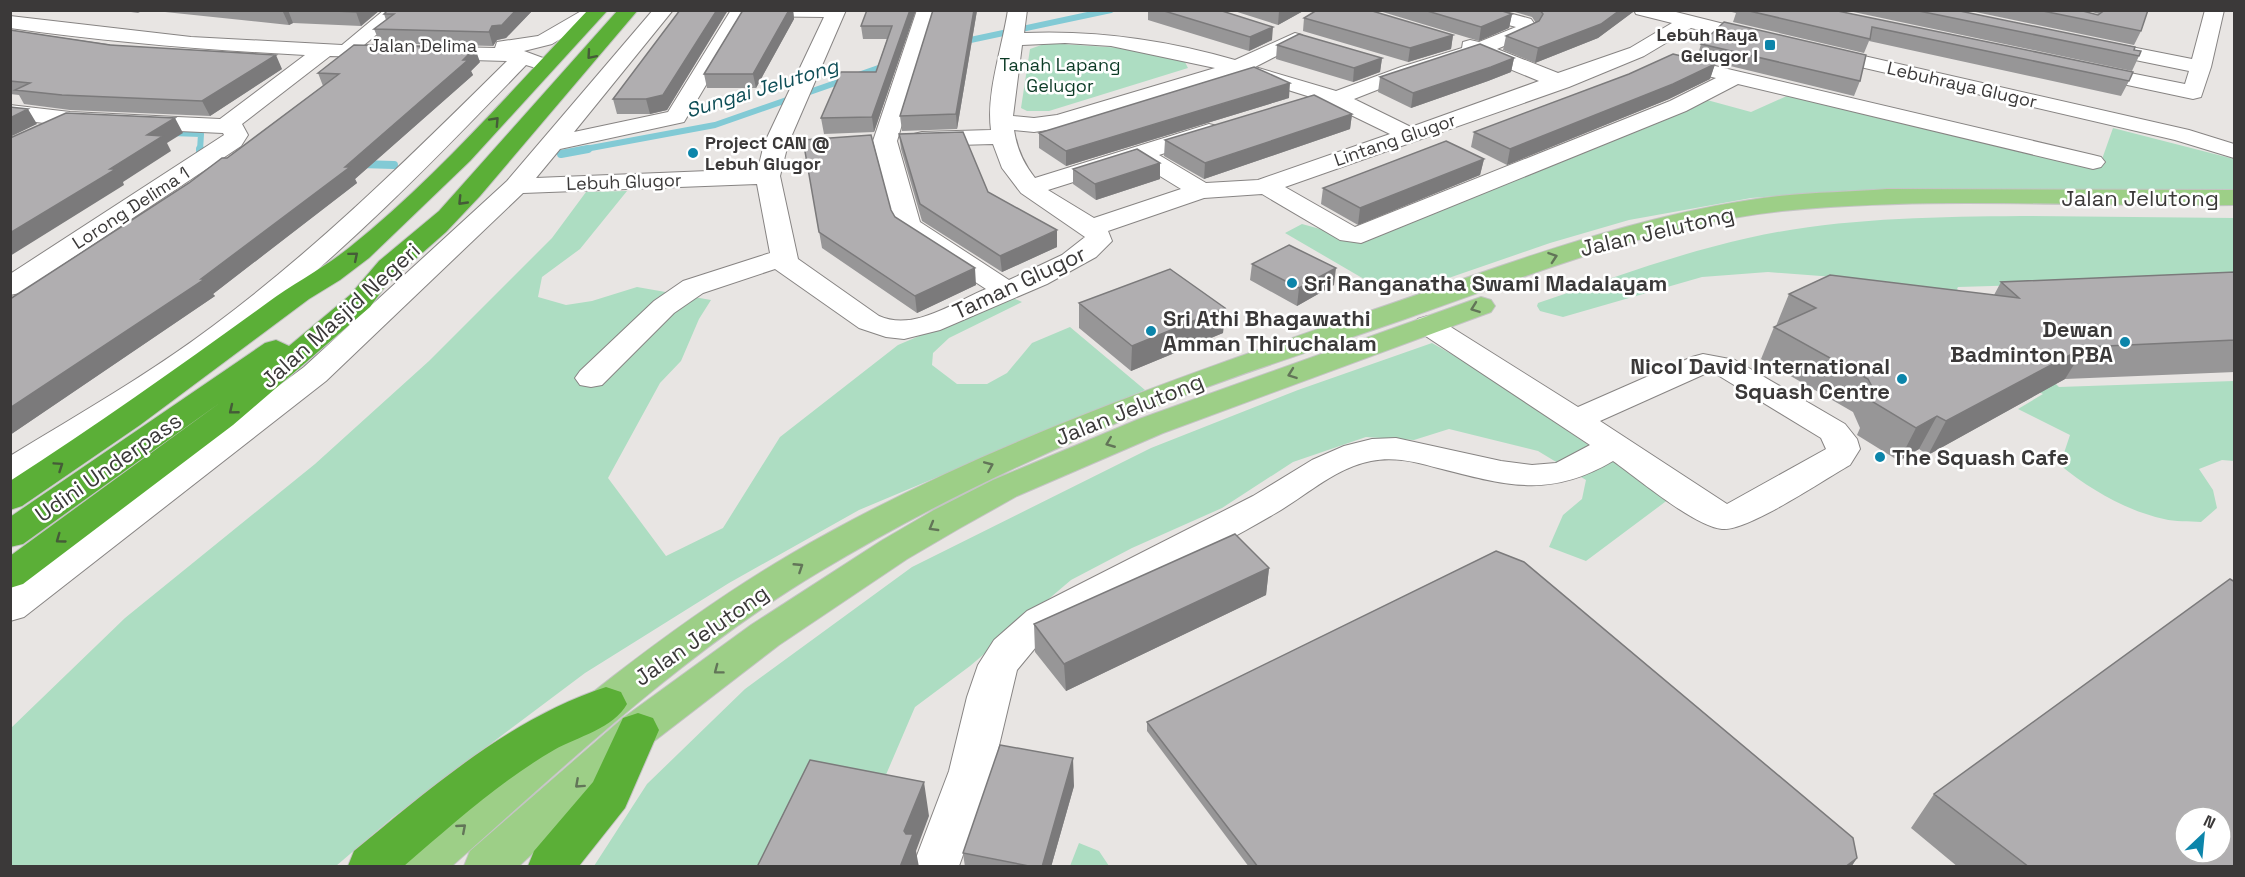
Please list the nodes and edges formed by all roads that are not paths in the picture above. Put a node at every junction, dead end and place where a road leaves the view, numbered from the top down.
1 (397, 10) edge
2 (569, 10) edge
3 (599, 10) edge
4 (629, 10) edge
5 (663, 10) edge
6 (927, 10) edge
7 (1474, 10) edge
8 (1643, 10) edge
9 (2193, 10) edge
10 (741, 11) edge
11 (836, 11) edge
12 (2215, 12) edge
13 (1307, 20) edge
14 (1689, 21) junction
15 (10, 22) edge
16 (1015, 27) edge
17 (1280, 34) junction
18 (2085, 35) edge
19 (1448, 39) edge
20 (1778, 40) edge
21 (351, 45) junction
22 (1317, 45) edge
23 (1801, 45) edge
24 (238, 46) junction
25 (1480, 49) junction
26 (323, 52) junction
27 (1638, 52) junction
28 (530, 57) junction
29 (1670, 60) edge
30 (1374, 62) edge
31 (1692, 66) edge
32 (2065, 66) edge
33 (2201, 67) junction
34 (1236, 68) junction
35 (1408, 71) junction
36 (1938, 76) junction
37 (1736, 77) junction
38 (1560, 82) junction
39 (1332, 97) junction
40 (1295, 105) edge
41 (10, 112) edge
42 (69, 119) junction
43 (536, 119) junction
44 (225, 126) junction
45 (1228, 126) edge
46 (1001, 130) junction
47 (564, 131) junction
48 (1414, 134) junction
49 (30, 139) edge
50 (874, 141) junction
51 (2235, 144) edge
52 (1447, 147) edge
53 (512, 148) junction
54 (2235, 151) edge
55 (1139, 153) junction
56 (1476, 161) edge
57 (2093, 162) dead end
58 (768, 176) junction
59 (1506, 176) junction
60 (516, 186) junction
61 (1265, 186) junction
62 (1030, 188) junction
63 (1202, 191) junction
64 (2235, 198) edge
65 (2235, 210) edge
66 (1091, 228) junction
67 (784, 258) junction
68 (327, 279) junction
69 (368, 286) junction
70 (10, 287) edge
71 (1006, 290) junction
72 (1428, 325) junction
73 (591, 378) dead end
74 (206, 398) junction
75 (1576, 420) junction
76 (1613, 446) junction
77 (10, 472) edge
78 (10, 498) edge
79 (10, 535) edge
80 (10, 575) edge
81 (10, 607) edge
82 (622, 717) junction
83 (371, 867) edge
84 (419, 867) edge
85 (487, 867) edge
86 (551, 867) edge
87 (936, 867) edge

1 - 21 street
2 - 28 street
3 - 28 highway, Jalan Masjid Negeri
4 -> 43 highway, Jalan Masjid Negeri
5 - 47 street
6 - 50 street
7 - 25 street
8 - 14 street
9 - 12 street
10 - 11 street
10 - 47 street
11 - 58 street
12 - 33 street
13 - 17 street
14 - 20 street
14 - 27 street, Lintang Glugor
15 - 24 street, Jalan Delima
16 - 34 street
16 - 46 street
17 - 22 street
17 - 34 street
18 - 33 street
19 - 25 street
21 - 24 street, Jalan Delima
21 - 28 street, Jalan Delima
23 - 36 street, Lebuhraya Glugor
24 - 26 street, Jalan Delima
25 - 35 street
25 - 38 street
26 - 28 street, Jalan Delima
26 - 44 street
27 - 29 street
27 - 38 street, Lintang Glugor
68 -> 28 highway, Jalan Masjid Negeri
28 - 77 street
30 - 35 street
31 - 37 street
32 - 33 street
34 - 39 street
34 - 46 street
35 - 39 street
36 - 51 street, Lebuhraya Glugor
36 - 54 street, Lebuhraya Glugor
37 - 57 street
37 - 59 street
38 - 48 street, Lintang Glugor
39 - 40 street
39 - 48 street
41 - 42 street
42 - 44 street
42 - 49 street
43 - 47 street
43 - 53 highway, Jalan Masjid Negeri
44 - 70 street, Lorong Delima 1
45 - 55 street
46 - 50 street
46 - 62 street, Taman Glugor
47 - 53 street
47 - 60 street
48 - 52 street
48 - 61 street, Lintang Glugor
50 - 71 street
53 -> 69 highway, Jalan Masjid Negeri
55 - 62 street
55 - 63 street
56 - 59 street
58 - 60 street, Lebuh Glugor
58 - 67 street
59 - 61 street
60 - 81 street
61 - 63 street, Lintang Glugor
62 - 66 street, Taman Glugor
63 - 66 street, Lintang Glugor
82 -> 64 main road, Jalan Jelutong
65 -> 72 main road, Jalan Jelutong
66 - 71 street, Taman Glugor
67 - 71 street, Taman Glugor
67 - 73 street
68 - 74 highway, Udini Underpass
78 -> 68 highway, Jalan Masjid Negeri
69 - 74 highway, Udini Underpass
69 -> 80 highway, Jalan Masjid Negeri
72 - 75 street
72 -> 82 main road, Jalan Jelutong
74 - 79 highway, Udini Underpass
75 - 76 street
75 - 76 street
76 - 87 street
82 - 83 highway
84 -> 82 main road, Jalan Jelutong
82 -> 85 main road, Jalan Jelutong
82 - 86 highway

